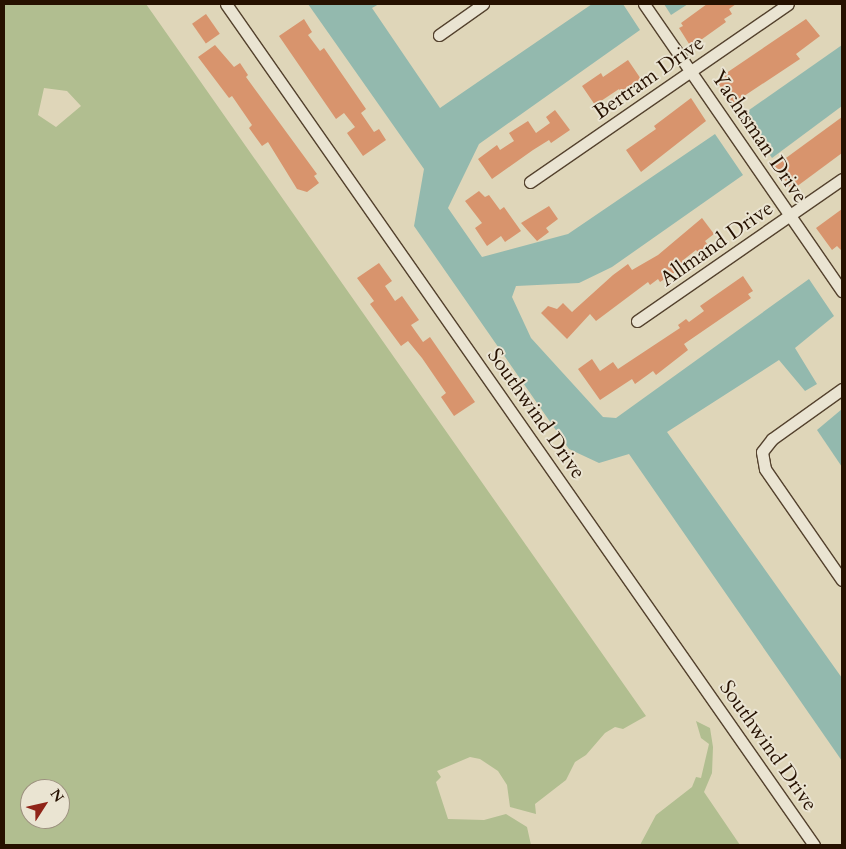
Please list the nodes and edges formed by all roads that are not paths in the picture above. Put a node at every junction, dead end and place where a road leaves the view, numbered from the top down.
1 (226, 4) edge
2 (483, 4) edge
3 (644, 4) edge
4 (788, 4) edge
5 (439, 35) dead end
6 (691, 72) junction
7 (842, 180) edge
8 (530, 182) dead end
9 (790, 216) junction
10 (842, 291) edge
11 (638, 321) dead end
12 (842, 389) edge
13 (842, 580) edge
14 (814, 845) edge

1 - 14 street, Southwind Drive
2 - 5 street
3 - 6 street, Yachtsman Drive
4 - 6 street, Bertram Drive
6 - 8 street, Bertram Drive
6 - 9 street, Yachtsman Drive
7 - 9 street, Allmand Drive
9 - 10 street, Yachtsman Drive
9 - 11 street, Allmand Drive
12 - 13 street

